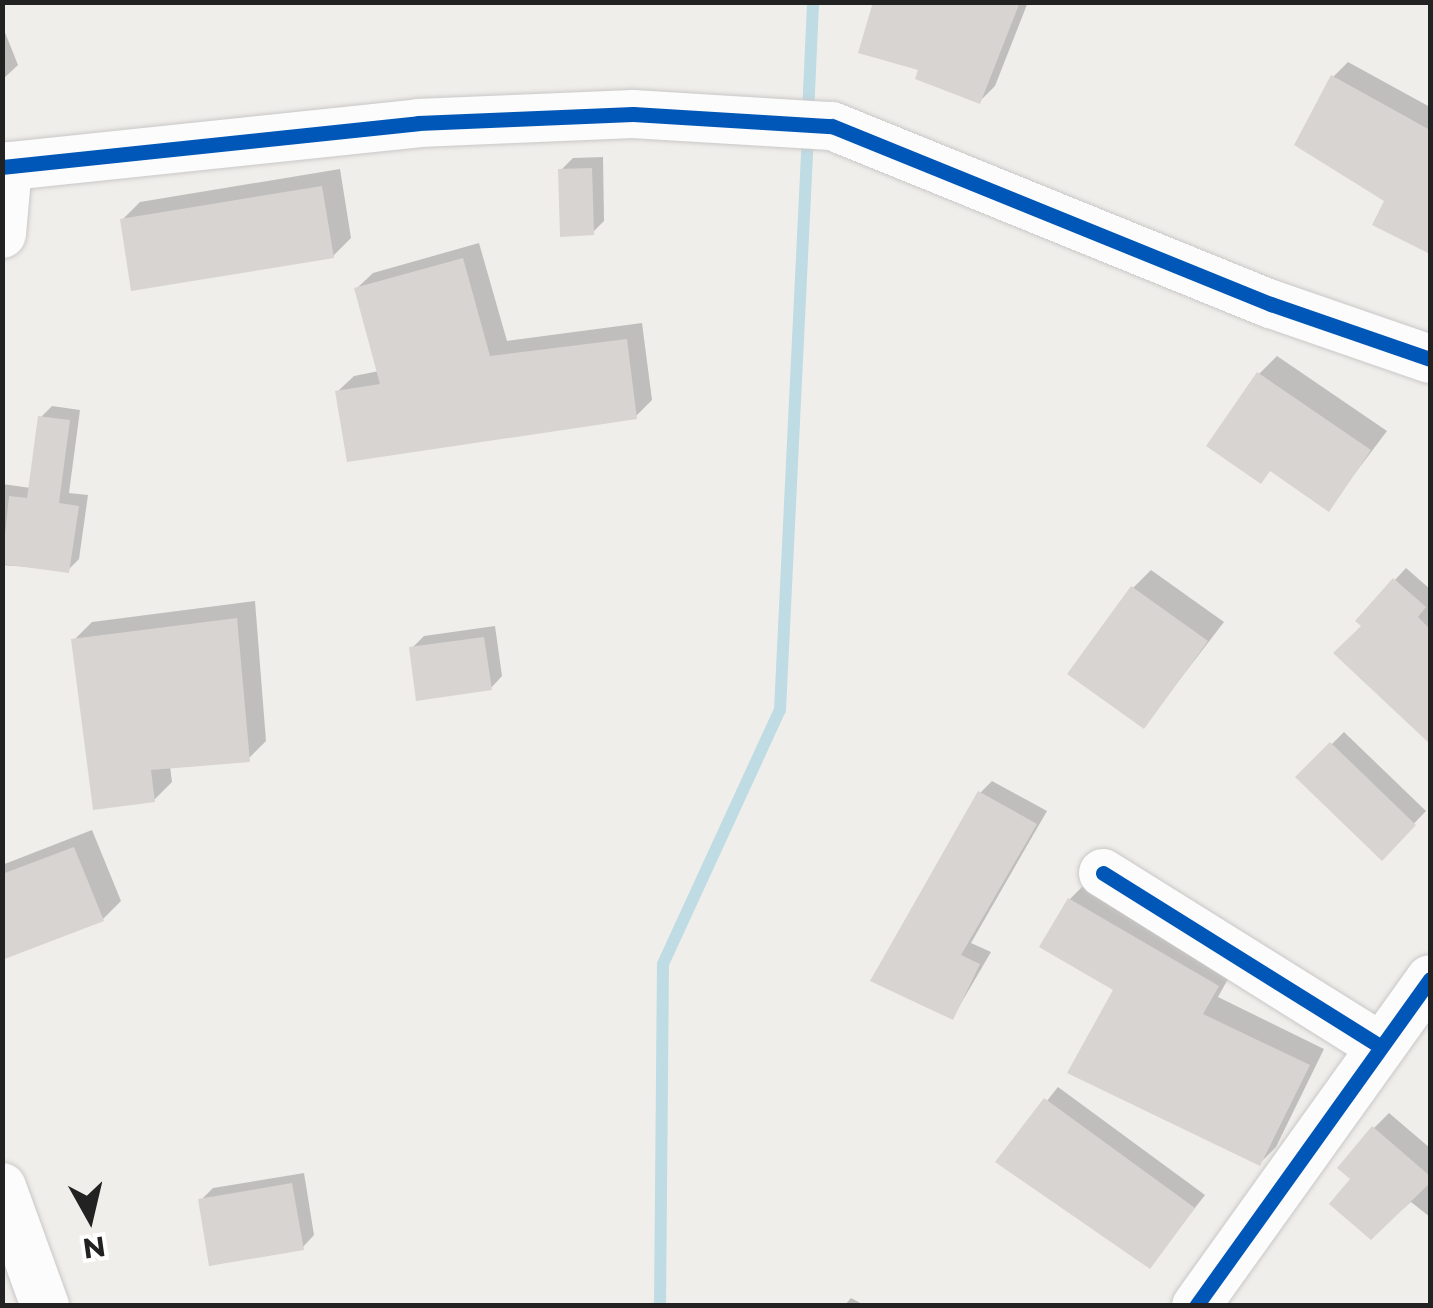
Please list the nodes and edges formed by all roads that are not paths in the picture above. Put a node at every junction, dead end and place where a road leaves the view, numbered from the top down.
1 (5, 166) edge
2 (2, 234) edge
3 (1430, 359) edge
4 (1102, 873) dead end
5 (1430, 980) edge
6 (1380, 1046) junction
7 (2, 1186) edge
8 (44, 1306) edge
9 (1196, 1306) edge

1 - 2 street
1 - 3 street
4 - 6 street
5 - 6 street
6 - 9 street
7 - 8 street

